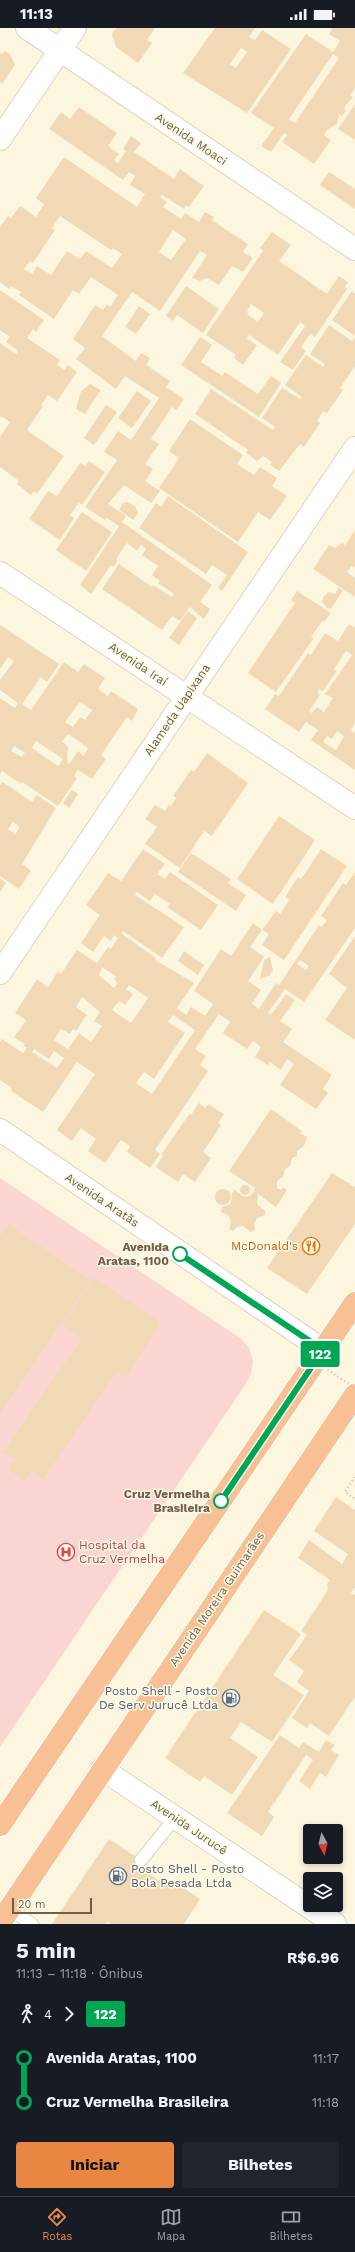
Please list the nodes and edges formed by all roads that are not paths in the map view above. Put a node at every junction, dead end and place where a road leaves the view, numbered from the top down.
1 (27, 28) edge
2 (74, 28) edge
3 (60, 50) junction
4 (0, 139) edge
5 (355, 249) edge
6 (355, 448) edge
7 (0, 573) edge
8 (187, 696) junction
9 (355, 808) edge
10 (0, 973) edge
11 (0, 1130) edge
12 (355, 1303) edge
13 (323, 1350) junction
14 (355, 1395) edge
15 (102, 1769) junction
16 (175, 1818) junction
17 (0, 1825) edge
18 (141, 1860) dead end
19 (5, 1916) edge
20 (32, 1924) edge
21 (335, 1924) edge

1 - 3 street, Avenida Moaci
2 - 3 street
3 - 4 street
3 - 5 street, Avenida Moaci
6 - 8 street, Alameda Uapixana
7 - 8 street, Avenida Iraí
8 - 9 street, Avenida Iraí
8 - 10 street, Alameda Uapixana
11 - 13 street, Avenida Aratãs
12 - 13 highway
13 - 17 highway
14 - 15 highway, Avenida Moreira Guimarães
15 - 16 street, Avenida Jurucê
15 - 19 highway, Avenida Moreira Guimarães
16 - 18 lane
16 - 21 street, Avenida Jurucê
19 - 20 lane

